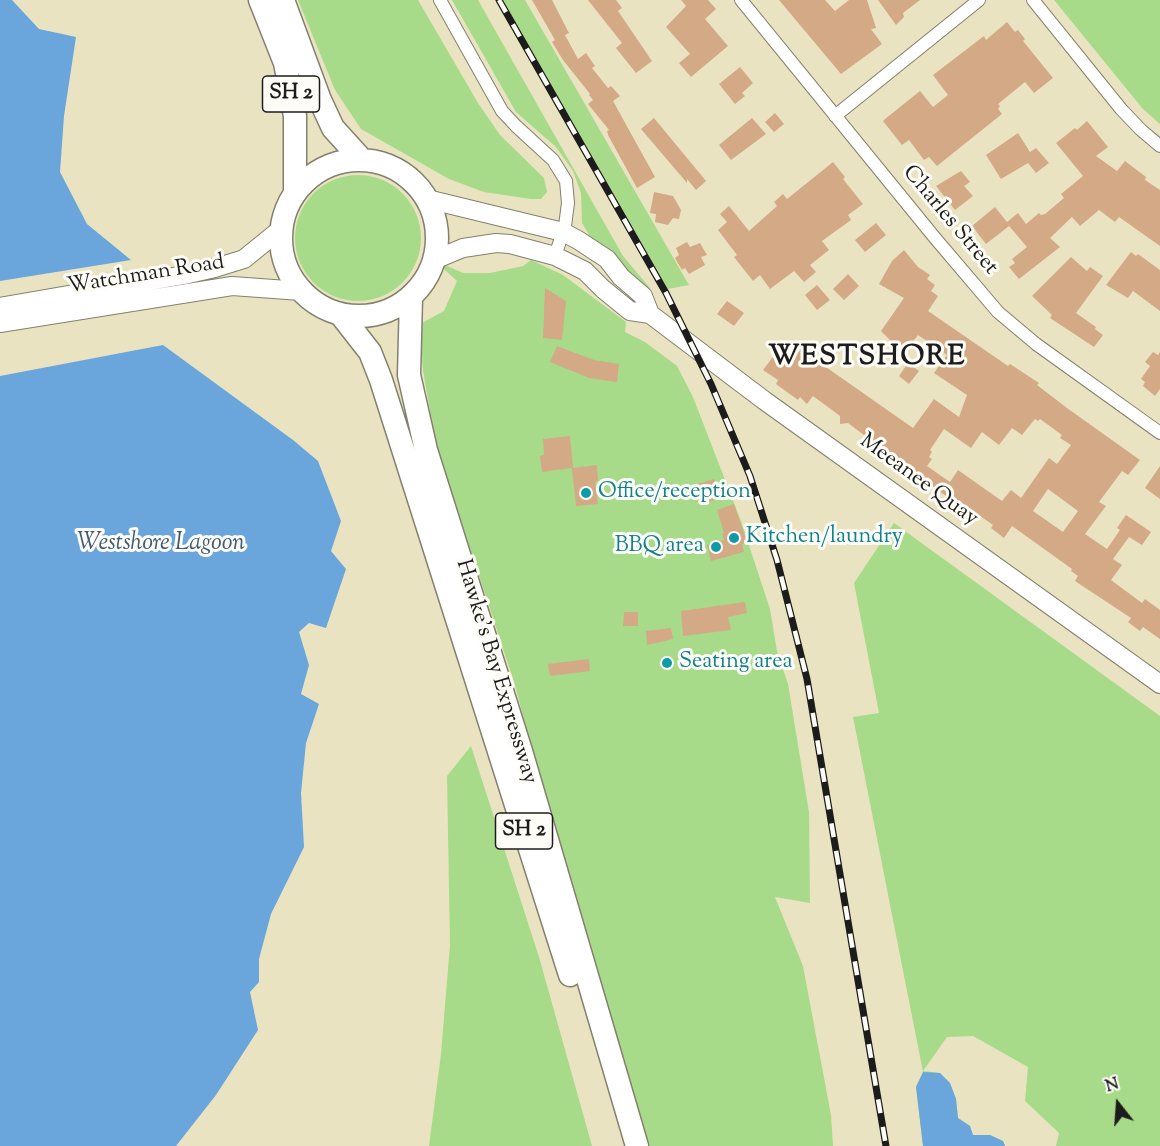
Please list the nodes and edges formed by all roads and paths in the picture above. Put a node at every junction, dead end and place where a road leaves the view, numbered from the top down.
1 (260, 0) edge
2 (283, 0) edge
3 (440, 0) edge
4 (741, 0) edge
5 (979, 0) edge
6 (1033, 0) edge
7 (836, 116) junction
8 (1160, 146) edge
9 (362, 160) junction
10 (296, 192) junction
11 (427, 199) junction
12 (281, 229) junction
13 (563, 232) junction
14 (555, 256) junction
15 (434, 260) junction
16 (301, 291) junction
17 (411, 297) junction
18 (0, 307) edge
19 (650, 314) junction
20 (341, 315) junction
21 (0, 323) edge
22 (1160, 433) edge
23 (1160, 684) edge
24 (622, 1146) edge
25 (637, 1146) edge

1 - 10 highway, SH 2
2 - 9 highway, SH 2
3 - 13 street
4 - 7 street, Charles Street
5 - 7 street
6 - 8 street
7 - 22 street, Charles Street
9 - 10 highway, SH 2
9 - 11 highway, SH 2
10 - 12 highway, SH 2
11 - 13 main road, Meeanee Quay
11 - 15 highway, SH 2
12 - 16 highway, SH 2
12 - 18 main road, Watchman Road
13 - 14 street
13 - 19 main road, Meeanee Quay
14 - 15 main road, Meeanee Quay
14 - 19 main road, Meeanee Quay
15 - 17 highway, SH 2
16 - 20 highway, SH 2
16 - 21 main road, Watchman Road
17 - 20 highway, SH 2
17 - 25 highway, Hawke's Bay Expressway / SH 2
19 - 23 main road, Meeanee Quay
20 - 24 highway, Hawke's Bay Expressway / SH 2

